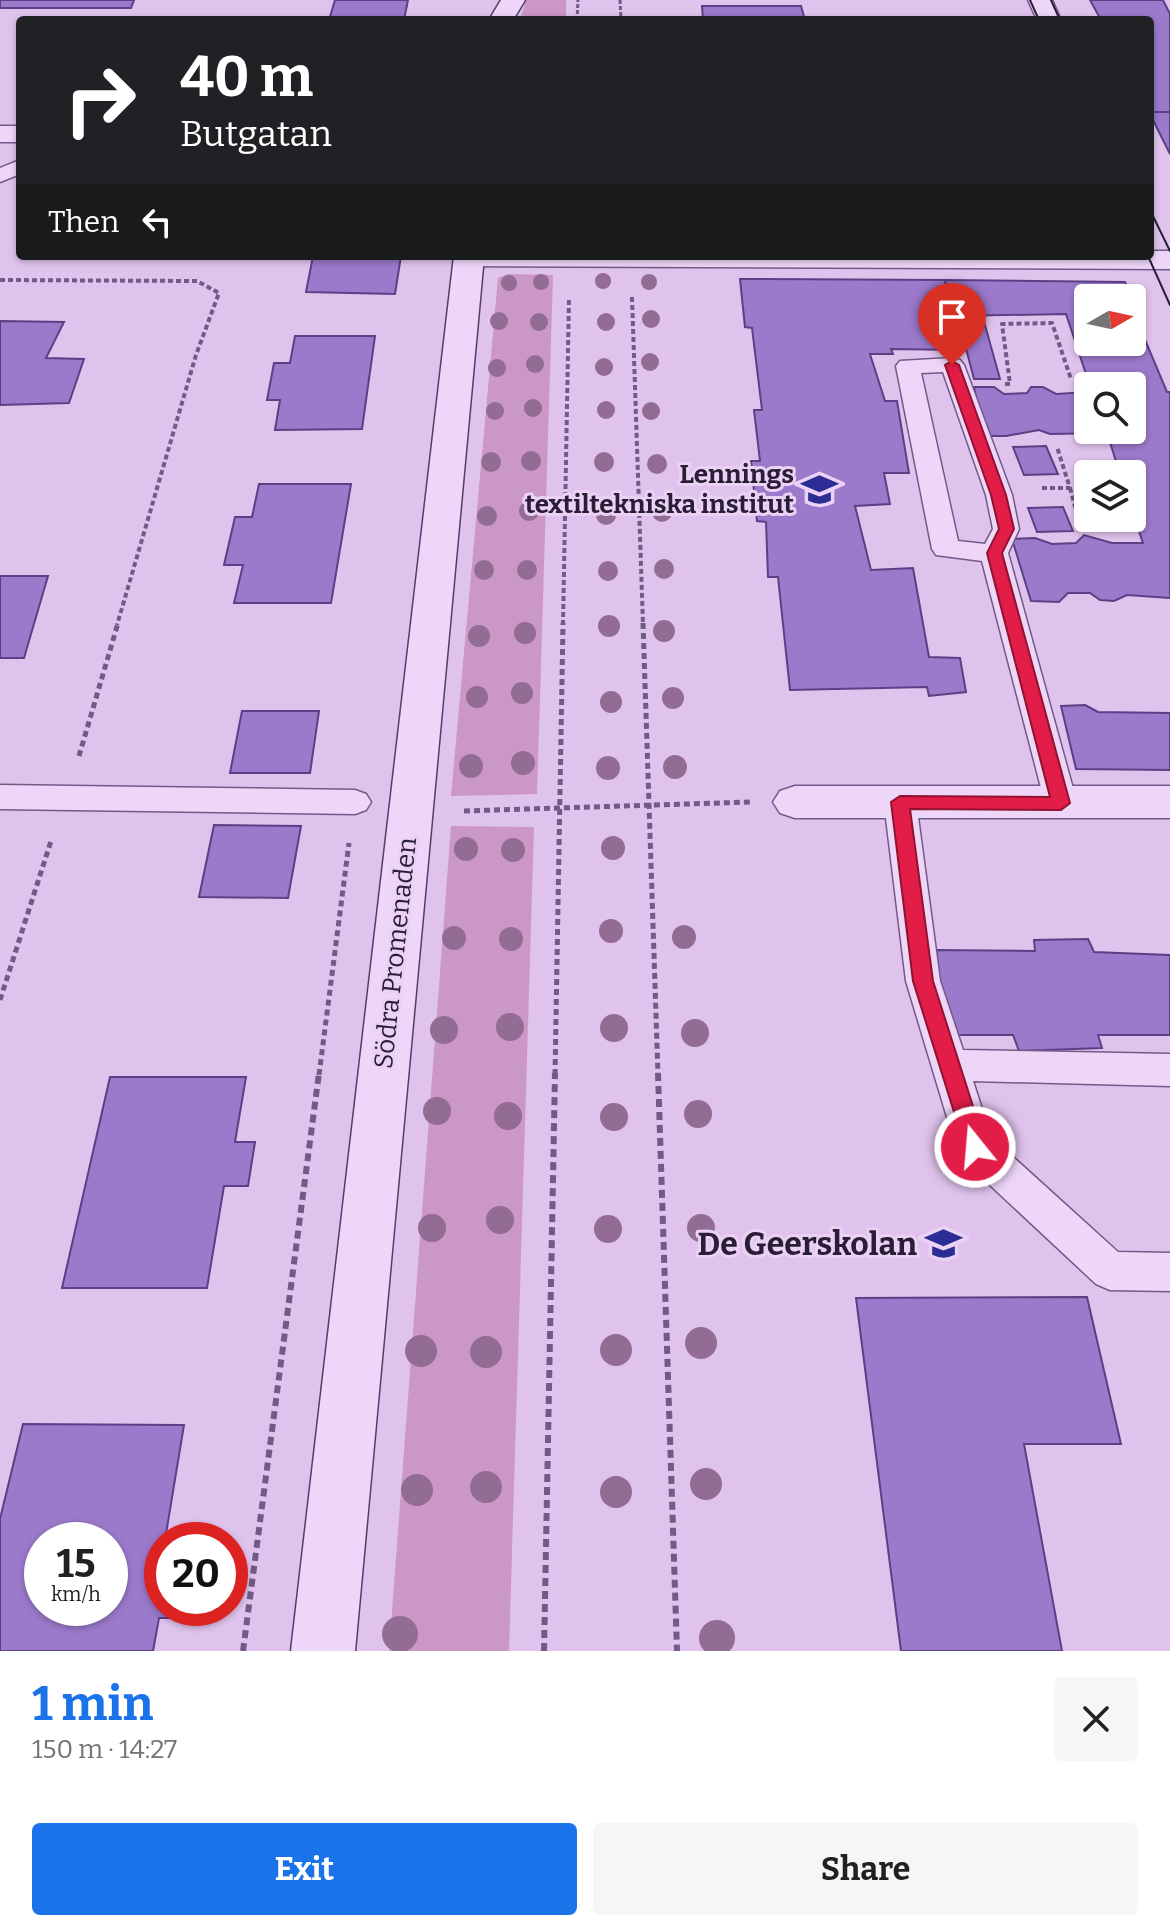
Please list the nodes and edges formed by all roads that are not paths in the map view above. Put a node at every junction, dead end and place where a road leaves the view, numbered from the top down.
1 (469, 260) edge
2 (994, 553) junction
3 (0, 797) edge
4 (355, 802) road end
5 (795, 802) road end
6 (900, 802) junction
7 (1170, 802) edge
8 (1061, 803) junction
9 (950, 1065) junction
10 (1170, 1070) edge
11 (1170, 1272) edge
12 (323, 1651) edge

1 - 12 main road, Södra Promenaden
2 - 2 lane
2 - 8 lane
3 - 4 lane
5 - 6 main road
6 - 8 main road
6 - 9 lane
7 - 8 main road
9 - 10 lane
9 - 11 lane

